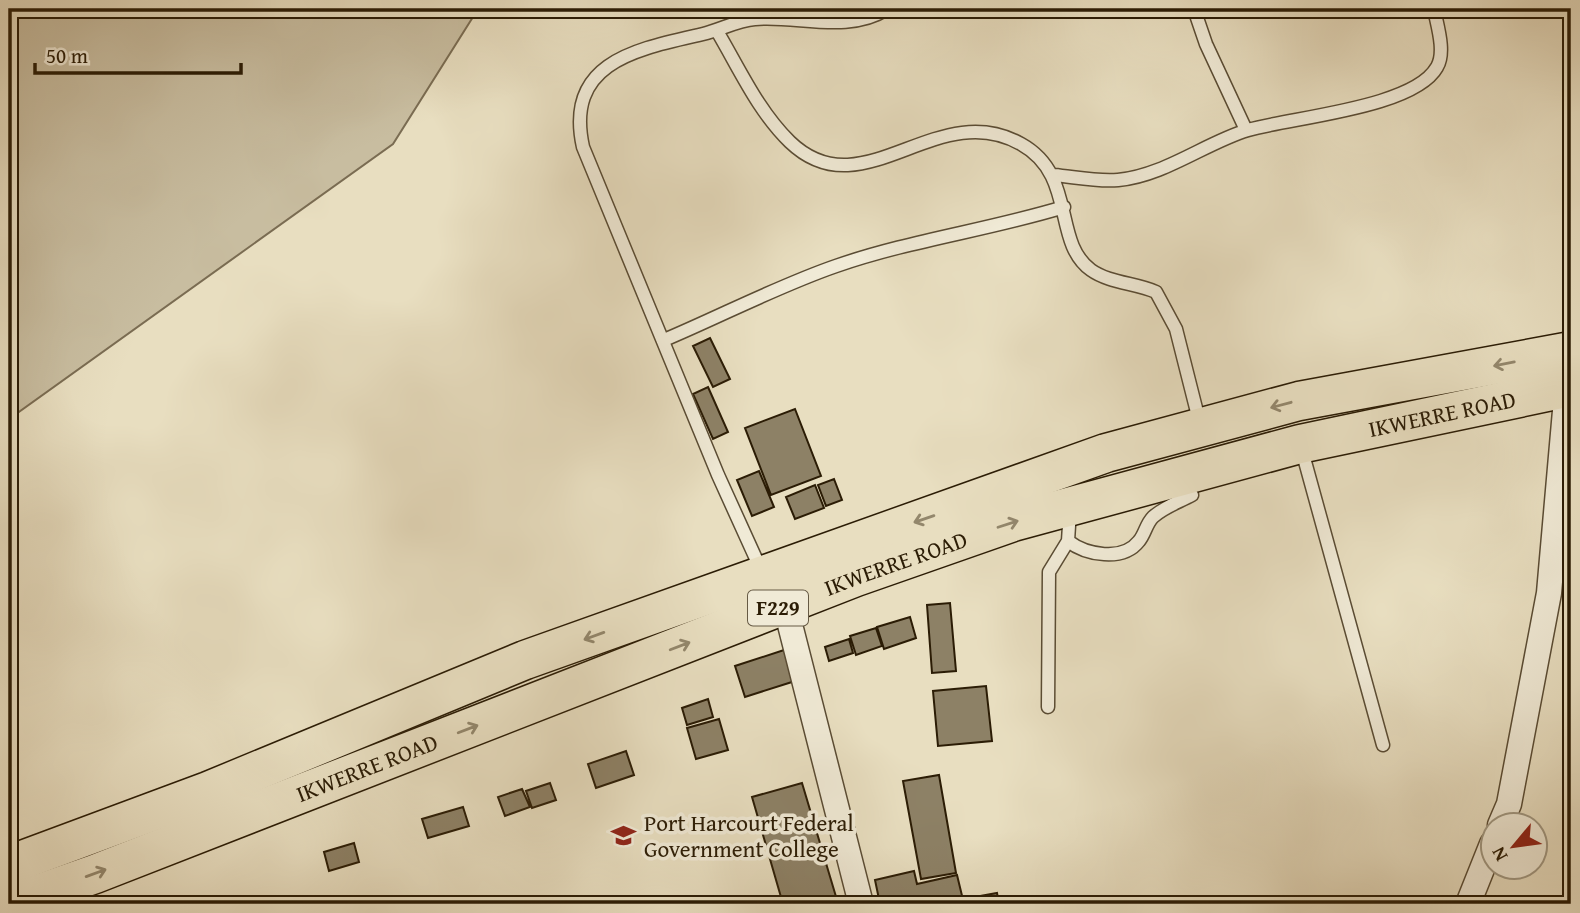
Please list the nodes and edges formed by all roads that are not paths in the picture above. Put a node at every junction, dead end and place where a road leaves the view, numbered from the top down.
1 (887, 9) edge
2 (1194, 9) edge
3 (1434, 9) edge
4 (717, 31) junction
5 (1246, 130) junction
6 (1054, 175) junction
7 (1064, 207) junction
8 (664, 340) junction
9 (1570, 376) edge
10 (1201, 426) junction
11 (1300, 443) junction
12 (1192, 495) dead end
13 (1069, 523) junction
14 (774, 590) junction
15 (1048, 707) dead end
16 (1382, 744) dead end
17 (1506, 811) edge
18 (9, 865) edge
19 (1478, 880) edge
20 (9, 904) edge
21 (861, 904) edge
22 (1468, 904) edge

1 - 4 lane
2 - 5 lane
3 - 5 lane
4 - 6 lane
4 - 8 lane
5 - 6 lane
6 - 7 lane
7 - 8 lane
7 - 10 lane
8 - 14 lane
9 -> 10 main road, IKWERRE ROAD / F229
9 - 11 main road, IKWERRE ROAD / F229
9 - 17 street
10 -> 14 main road, IKWERRE ROAD / F229
11 - 13 main road, IKWERRE ROAD / F229
11 - 16 lane
12 - 13 lane
14 -> 13 main road, IKWERRE ROAD / F229
13 - 15 lane
14 -> 18 main road, IKWERRE ROAD / F229
20 -> 14 main road, IKWERRE ROAD / F229
14 - 21 street
19 - 22 street

